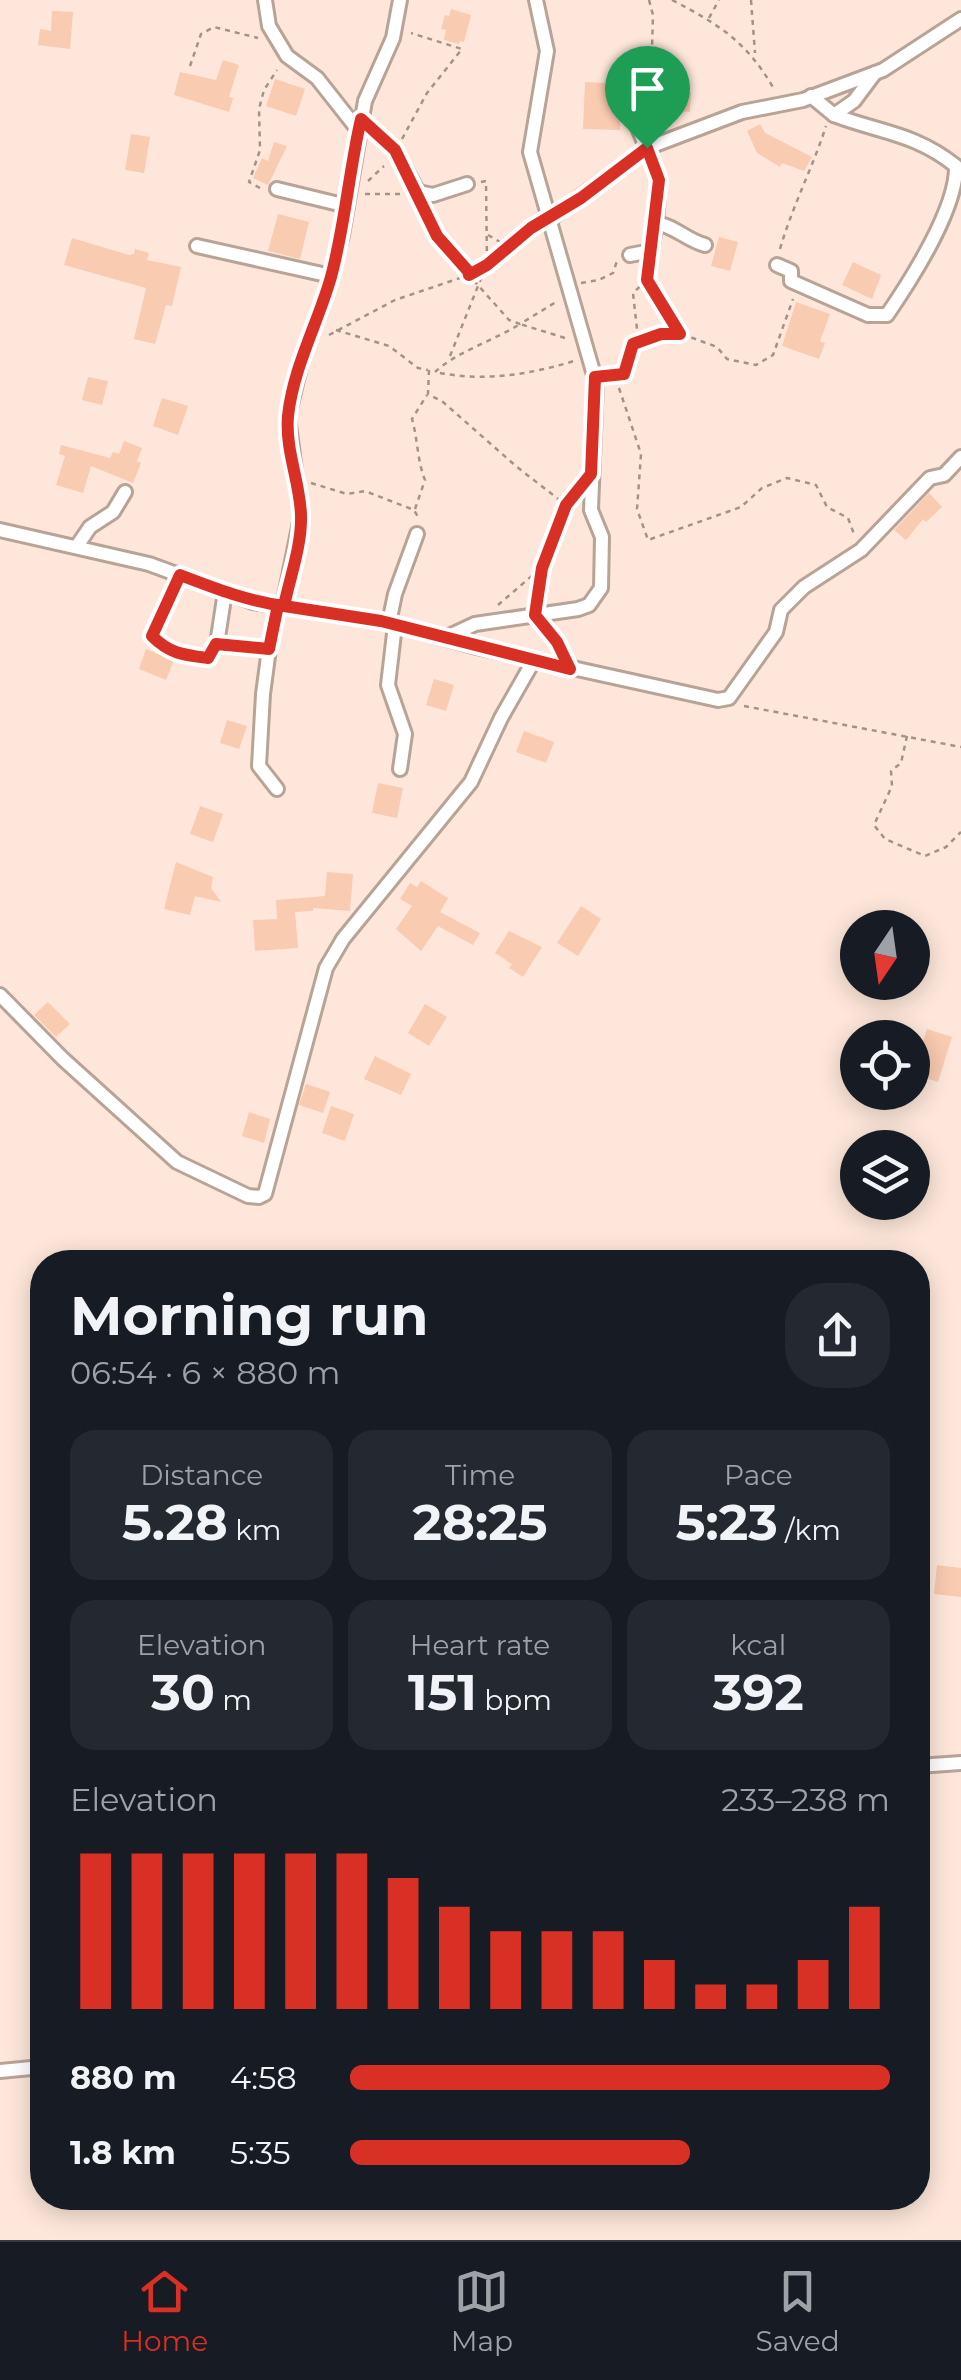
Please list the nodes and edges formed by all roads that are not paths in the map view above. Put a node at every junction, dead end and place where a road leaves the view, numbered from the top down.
1 (265, 0) edge
2 (400, 0) edge
3 (536, 0) edge
4 (961, 19) edge
5 (875, 73) junction
6 (811, 96) junction
7 (632, 102) dead end
8 (834, 116) junction
9 (360, 125) junction
10 (647, 148) junction
11 (467, 184) road end
12 (276, 189) road end
13 (347, 206) junction
14 (550, 219) junction
15 (656, 224) junction
16 (705, 245) dead end
17 (197, 246) dead end
18 (630, 255) road end
19 (777, 265) road end
20 (331, 276) junction
21 (624, 374) road end
22 (595, 377) junction
23 (961, 456) edge
24 (126, 492) dead end
25 (0, 530) edge
26 (417, 534) road end
27 (77, 546) junction
28 (180, 575) junction
29 (226, 592) junction
30 (281, 605) junction
31 (392, 624) junction
32 (152, 636) road end
33 (444, 638) junction
34 (269, 649) junction
35 (534, 660) junction
36 (400, 769) dead end
37 (277, 789) dead end
38 (0, 995) edge
39 (961, 1763) edge
40 (930, 1765) edge
41 (30, 2067) edge
42 (0, 2071) edge

1 - 9 street
2 - 9 street
3 - 14 street
4 - 5 street
5 - 6 street
5 - 8 street
6 - 8 street
6 - 10 street
7 - 10 street
8 - 19 street
9 - 11 street
9 - 13 street
10 - 14 street
10 - 15 street
12 - 13 street
13 - 20 street
14 - 22 street
15 - 16 street
15 - 18 street
17 - 20 street
20 - 30 street
21 - 22 street
22 - 33 street
23 - 35 street
24 - 27 street
25 - 27 street
26 - 31 street
27 - 28 street
28 - 29 street
28 - 32 street
29 - 30 street
29 - 34 street
30 - 31 street
30 - 34 street
31 - 33 street
31 - 36 street
33 - 35 street
34 - 37 street
35 - 38 street
39 - 40 street
41 - 42 street

